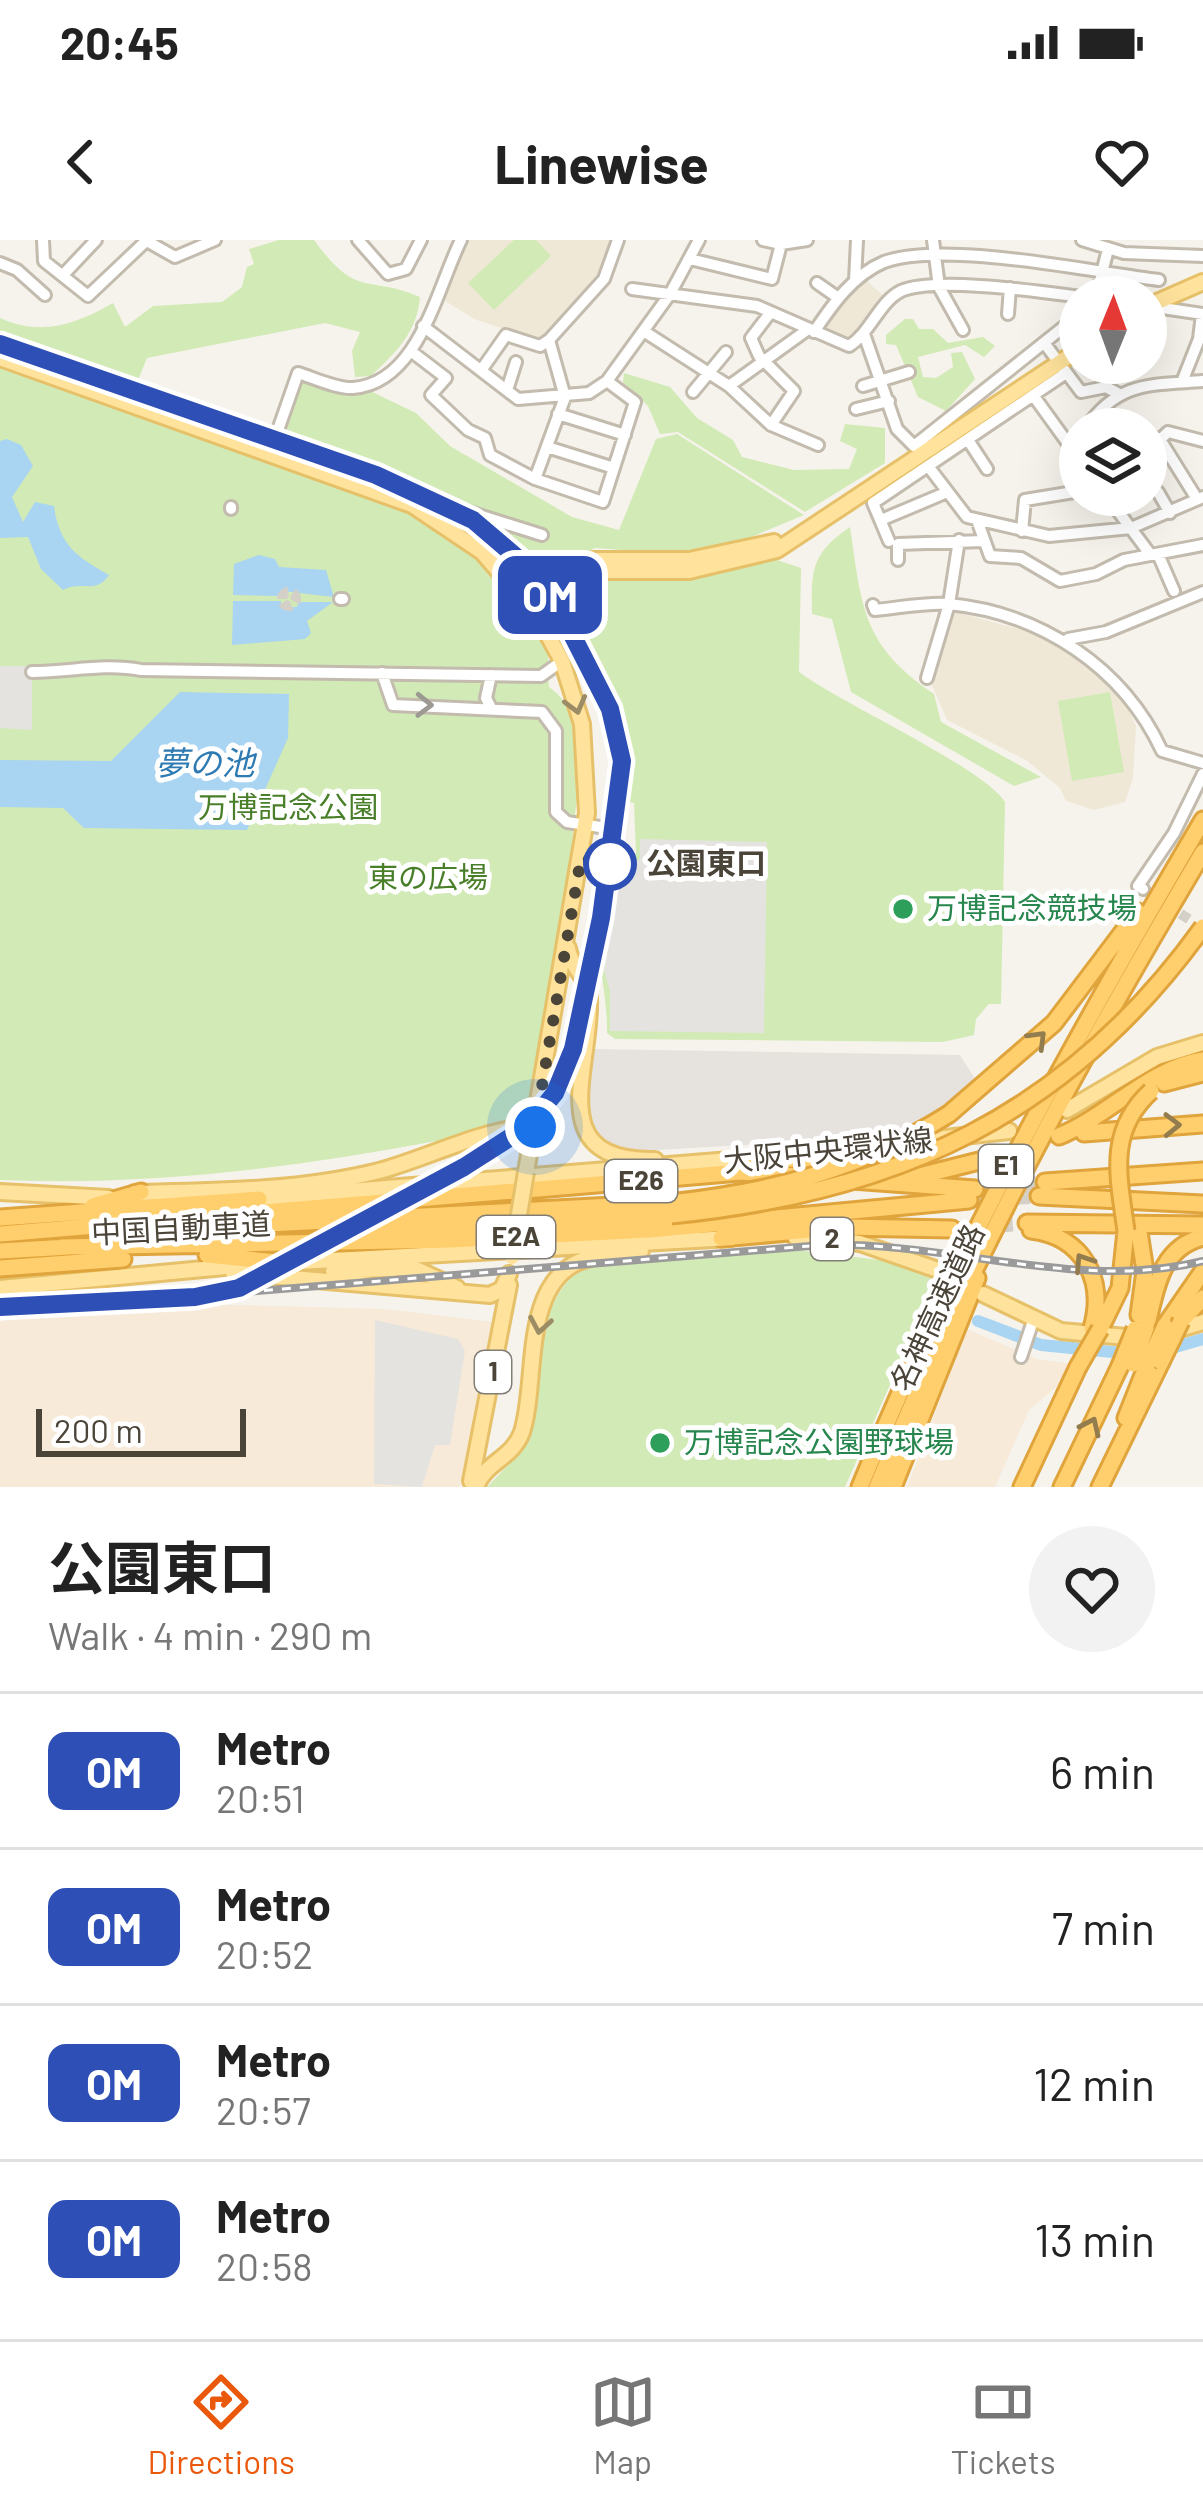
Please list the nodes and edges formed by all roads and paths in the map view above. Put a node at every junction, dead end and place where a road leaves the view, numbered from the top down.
1 (43, 240) edge
2 (96, 240) edge
3 (146, 240) edge
4 (215, 240) edge
5 (359, 240) edge
6 (421, 240) edge
7 (460, 240) edge
8 (618, 240) edge
9 (699, 240) edge
10 (763, 240) edge
11 (805, 240) edge
12 (857, 240) edge
13 (1082, 240) edge
14 (781, 244) junction
15 (934, 246) edge
16 (1108, 249) junction
17 (1203, 256) edge
18 (690, 259) junction
19 (44, 261) junction
20 (0, 263) edge
21 (1102, 273) junction
22 (24, 275) junction
23 (63, 275) junction
24 (1101, 276) edge
25 (1126, 276) edge
26 (110, 279) junction
27 (855, 281) junction
28 (817, 283) dead end
29 (1203, 283) edge
30 (940, 287) junction
31 (1010, 288) junction
32 (632, 290) dead end
33 (122, 291) dead end
34 (670, 294) junction
35 (1059, 294) edge
36 (45, 295) dead end
37 (837, 297) junction
38 (1167, 298) edge
39 (1167, 309) edge
40 (770, 313) junction
41 (1008, 314) dead end
42 (1202, 314) edge
43 (423, 326) junction
44 (963, 330) dead end
45 (811, 331) junction
46 (645, 332) junction
47 (1059, 332) edge
48 (864, 334) junction
49 (549, 340) junction
50 (1045, 344) junction
51 (412, 352) junction
52 (726, 352) dead end
53 (0, 358) edge
54 (516, 362) dead end
55 (764, 362) junction
56 (1059, 363) edge
57 (482, 369) junction
58 (1059, 370) edge
59 (909, 372) dead end
60 (1059, 372) edge
61 (706, 374) junction
62 (882, 380) junction
63 (607, 381) junction
64 (1203, 381) edge
65 (1182, 382) junction
66 (1075, 384) edge
67 (729, 386) junction
68 (863, 386) dead end
69 (507, 390) junction
70 (693, 392) dead end
71 (1033, 395) junction
72 (1121, 395) junction
73 (565, 397) junction
74 (890, 400) junction
75 (1099, 408) edge
76 (856, 409) dead end
77 (558, 414) junction
78 (771, 425) junction
79 (1059, 431) edge
80 (625, 435) junction
81 (1167, 435) edge
82 (948, 439) junction
83 (968, 440) junction
84 (1203, 441) edge
85 (818, 445) dead end
86 (547, 447) junction
87 (1167, 450) edge
88 (270, 453) junction
89 (928, 466) junction
90 (614, 468) junction
91 (987, 469) dead end
92 (536, 479) junction
93 (945, 493) junction
94 (1059, 494) edge
95 (1200, 498) edge
96 (603, 502) junction
97 (618, 507) dead end
98 (1167, 507) edge
99 (1170, 513) junction
100 (1122, 516) edge
101 (881, 520) junction
102 (977, 520) junction
103 (452, 528) junction
104 (1131, 528) junction
105 (1022, 531) junction
106 (542, 535) dead end
107 (797, 538) junction
108 (958, 540) junction
109 (889, 541) dead end
110 (983, 541) junction
111 (1203, 547) edge
112 (1154, 554) junction
113 (898, 560) dead end
114 (514, 584) junction
115 (1174, 590) dead end
116 (1203, 592) edge
117 (949, 604) junction
118 (873, 605) dead end
119 (538, 617) junction
120 (1068, 639) junction
121 (562, 661) junction
122 (32, 672) dead end
123 (382, 673) junction
124 (490, 675) junction
125 (927, 678) dead end
126 (490, 706) junction
127 (1203, 763) edge
128 (1203, 774) edge
129 (1203, 805) edge
130 (1203, 820) edge
131 (593, 826) junction
132 (1203, 852) edge
133 (1143, 889) dead end
134 (1198, 924) edge
135 (569, 925) junction
136 (1203, 1043) edge
137 (1203, 1060) edge
138 (1203, 1077) edge
139 (1067, 1110) dead end
140 (1203, 1124) edge
141 (535, 1127) junction
142 (1009, 1131) dead end
143 (749, 1159) junction
144 (987, 1159) tunnel mouth
145 (721, 1161) junction
146 (1203, 1171) edge
147 (0, 1192) edge
148 (141, 1192) junction
149 (42, 1194) junction
150 (972, 1194) joint
151 (122, 1199) junction
152 (259, 1199) junction
153 (1196, 1205) edge
154 (1002, 1207) junction
155 (671, 1209) junction
156 (0, 1215) edge
157 (1203, 1226) edge
158 (952, 1229) tunnel mouth
159 (1132, 1232) junction
160 (0, 1236) edge
161 (1203, 1237) edge
162 (722, 1238) junction
163 (699, 1240) junction
164 (62, 1247) junction
165 (0, 1251) edge
166 (287, 1263) junction
167 (0, 1268) edge
168 (938, 1270) dead end
169 (1203, 1271) edge
170 (146, 1272) junction
171 (509, 1274) junction
172 (0, 1288) edge
173 (470, 1293) junction
174 (983, 1294) dead end
175 (1203, 1298) edge
176 (1203, 1322) edge
177 (1173, 1324) junction
178 (1031, 1328) junction
179 (1096, 1328) junction
180 (1140, 1328) junction
181 (1023, 1353) dead end
182 (1140, 1364) junction
183 (1118, 1450) junction
184 (472, 1487) edge
185 (860, 1487) edge
186 (877, 1487) edge
187 (898, 1487) edge
188 (1022, 1487) edge
189 (1062, 1487) edge
190 (1100, 1487) edge

1 - 19 street
2 - 23 street
3 - 4 street
3 - 26 street
5 - 6 street
7 - 43 street
8 - 49 street
9 - 18 street
10 - 14 street
11 - 14 street
12 - 27 street
13 - 16 street
14 - 18 street
15 - 21 street
15 - 27 street
15 - 30 street
16 - 17 street
16 - 21 street
18 - 34 street
19 - 22 street
19 - 23 street
20 - 22 street
21 - 24 street
21 - 25 street
22 - 36 street
23 - 26 street
26 - 33 street
27 - 37 street
28 - 37 street
29 - 38 main road
30 - 31 street
30 - 44 street
30 - 48 street
31 - 35 street
31 - 41 street
32 - 34 street
34 - 40 street
34 - 46 street
37 - 45 street
39 - 42 street
40 - 45 street
40 - 55 street
42 - 65 street
43 - 51 street
43 - 57 street
45 - 48 street
45 - 55 street
46 - 61 street
46 - 63 street
47 - 50 street
48 - 62 street
49 - 57 street
49 - 73 street
50 - 56 street
50 - 82 street
51 - 88 street
51 - 92 street
52 - 61 street
53 - 88 main road, 1
54 - 69 street
55 - 67 street
55 - 78 street
57 - 69 street
58 - 82 main road
59 - 62 street
60 - 71 street
61 - 67 street
61 - 70 street
62 - 68 street
62 - 74 street
63 - 73 street
63 - 80 street
64 - 65 street
65 - 72 street
66 - 72 street
67 - 78 street
69 - 73 street
71 - 79 street
71 - 83 street
72 - 75 street
73 - 77 street
74 - 76 street
74 - 82 street
77 - 80 street
77 - 86 street
78 - 85 street
80 - 90 street
81 - 84 street
82 - 83 street
82 - 89 street
82 - 107 main road
83 - 91 street
86 - 90 street
86 - 92 street
87 - 95 street
88 - 103 main road, 1
89 - 93 street
89 - 101 street
90 - 96 street
92 - 96 street
93 - 101 street
93 - 102 street
94 - 105 street
95 - 99 street
96 - 97 street
98 - 99 street
99 - 104 street
100 - 104 street
101 - 109 street
102 - 105 street
102 - 110 street
103 - 106 street
103 - 114 main road, 1
104 - 105 street
104 - 112 street
107 - 114 main road
107 - 119 main road
108 - 110 street
108 - 113 street
108 - 117 street
110 - 112 street
111 - 112 street
112 - 115 street
114 - 119 main road, 1
116 - 120 street
117 - 118 street
117 - 120 street
117 - 125 street
119 - 121 main road, 1
120 - 127 street
121 - 124 street
121 -> 131 main road, 1
122 - 123 street
123 - 124 street
123 -> 126 street
124 - 126 street
126 - 131 street
128 - 133 street
155 -> 129 highway, 中国自動車道 / E2A, bridge
130 - 185 highway, 名神高速道路 / E1
131 - 135 main road, 1
132 - 154 highway, 名神高速道路 / E1
134 - 155 highway, 中国自動車道 / E2A, bridge
135 - 141 main road, 1
135 - 145 main road
136 - 139 main road
137 -> 140 highway
138 - 159 highway, bridge
141 - 148 main road
141 - 171 main road, 1, bridge
142 - 143 main road, 大阪中央環状線
143 - 144 highway
143 - 145 main road, 大阪中央環状線
145 - 152 main road, 大阪中央環状線
146 - 153 highway
147 - 149 main road, 大阪中央環状線
148 - 149 main road
148 - 151 highway
149 - 151 main road, 大阪中央環状線
150 - 160 highway, E26
150 - 164 highway, E2A
151 - 152 main road, 大阪中央環状線
151 - 156 highway
152 - 156 highway
154 - 186 highway, 名神高速道路 / E1
154 - 187 highway
155 - 160 highway, 中国自動車道 / E2A
155 - 164 highway, 中国自動車道 / E2A
179 -> 157 highway
158 - 162 highway
159 - 179 highway
159 - 180 highway
161 - 180 highway
162 - 163 main road, 2
162 - 168 main road, 2
163 - 166 main road, 2
163 -> 184 main road
164 - 165 highway, 中国自動車道 / E2A
166 - 167 highway
166 - 170 main road, 2
166 - 173 main road
169 - 177 highway
170 - 172 main road, 2
170 - 173 main road
171 - 173 main road
171 - 184 main road, 1
174 - 178 main road
175 - 177 highway
176 - 178 main road
177 - 182 highway, bridge
178 - 181 street
179 - 188 highway, bridge
180 - 182 highway, bridge
182 - 183 highway
182 - 183 highway
189 -> 182 highway
183 - 190 highway

